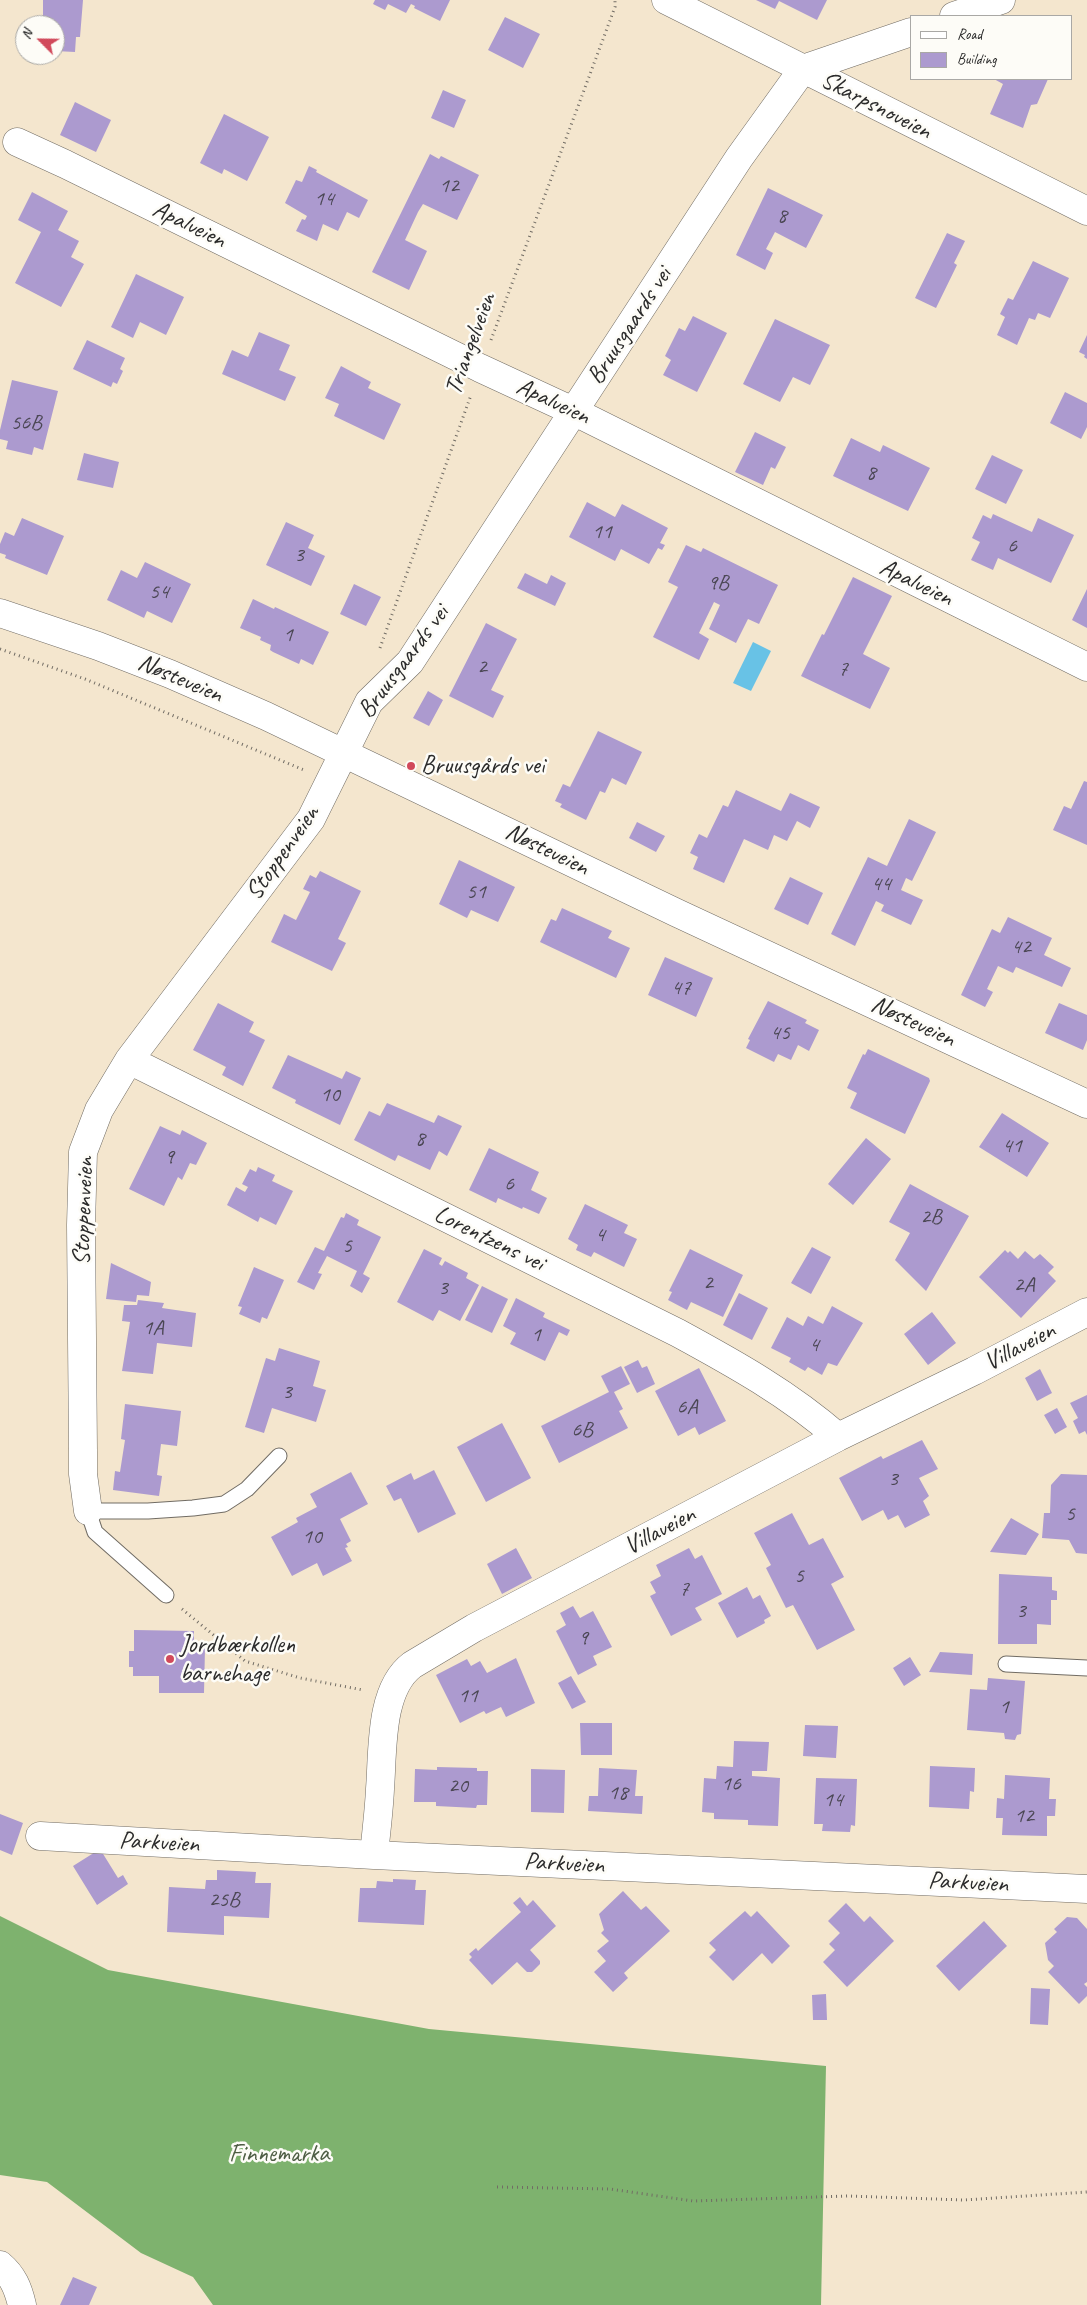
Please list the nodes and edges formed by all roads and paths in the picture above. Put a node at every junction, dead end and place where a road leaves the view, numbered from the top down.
1 (615, 0) edge
2 (666, 0) edge
3 (1001, 0) edge
4 (957, 15) edge
5 (910, 32) edge
6 (803, 69) junction
7 (17, 142) dead end
8 (1087, 211) edge
9 (480, 368) junction
10 (575, 412) junction
11 (0, 613) edge
12 (0, 648) edge
13 (378, 655) dead end
14 (1087, 667) edge
15 (343, 752) junction
16 (330, 780) junction
17 (129, 1060) junction
18 (1087, 1104) edge
19 (1087, 1312) edge
20 (838, 1437) junction
21 (279, 1456) dead end
22 (88, 1510) junction
23 (166, 1596) joint
24 (1006, 1664) dead end
25 (1087, 1668) edge
26 (392, 1693) junction
27 (40, 1836) dead end
28 (374, 1855) junction
29 (1087, 1889) edge
30 (497, 2187) dead end
31 (1087, 2192) edge
32 (0, 2265) edge
33 (22, 2305) edge

1 - 9 path, Triangelveien
2 - 6 street, Skarpsnoveien
3 - 4 street
5 - 6 street
6 - 8 street, Skarpsnoveien
6 - 10 street, Bruusgaards vei
7 - 9 street, Apalveien
9 - 10 street, Apalveien
9 - 13 path, Triangelveien
10 - 14 street, Apalveien
10 - 15 street, Bruusgaards vei
11 - 15 street, Nøsteveien
12 - 16 path
15 - 16 street, Stoppenveien
15 - 18 street, Nøsteveien
16 - 17 street, Stoppenveien
17 - 20 street, Lorentzens vei
17 - 22 street, Stoppenveien
19 - 20 street, Villaveien
20 - 26 street, Villaveien
21 - 22 lane
22 - 23 lane, Stoppenveien
23 - 26 path
24 - 25 lane
26 - 28 street, Villaveien
27 - 28 street, Parkveien
28 - 29 street, Parkveien
30 - 31 path
32 - 33 street

